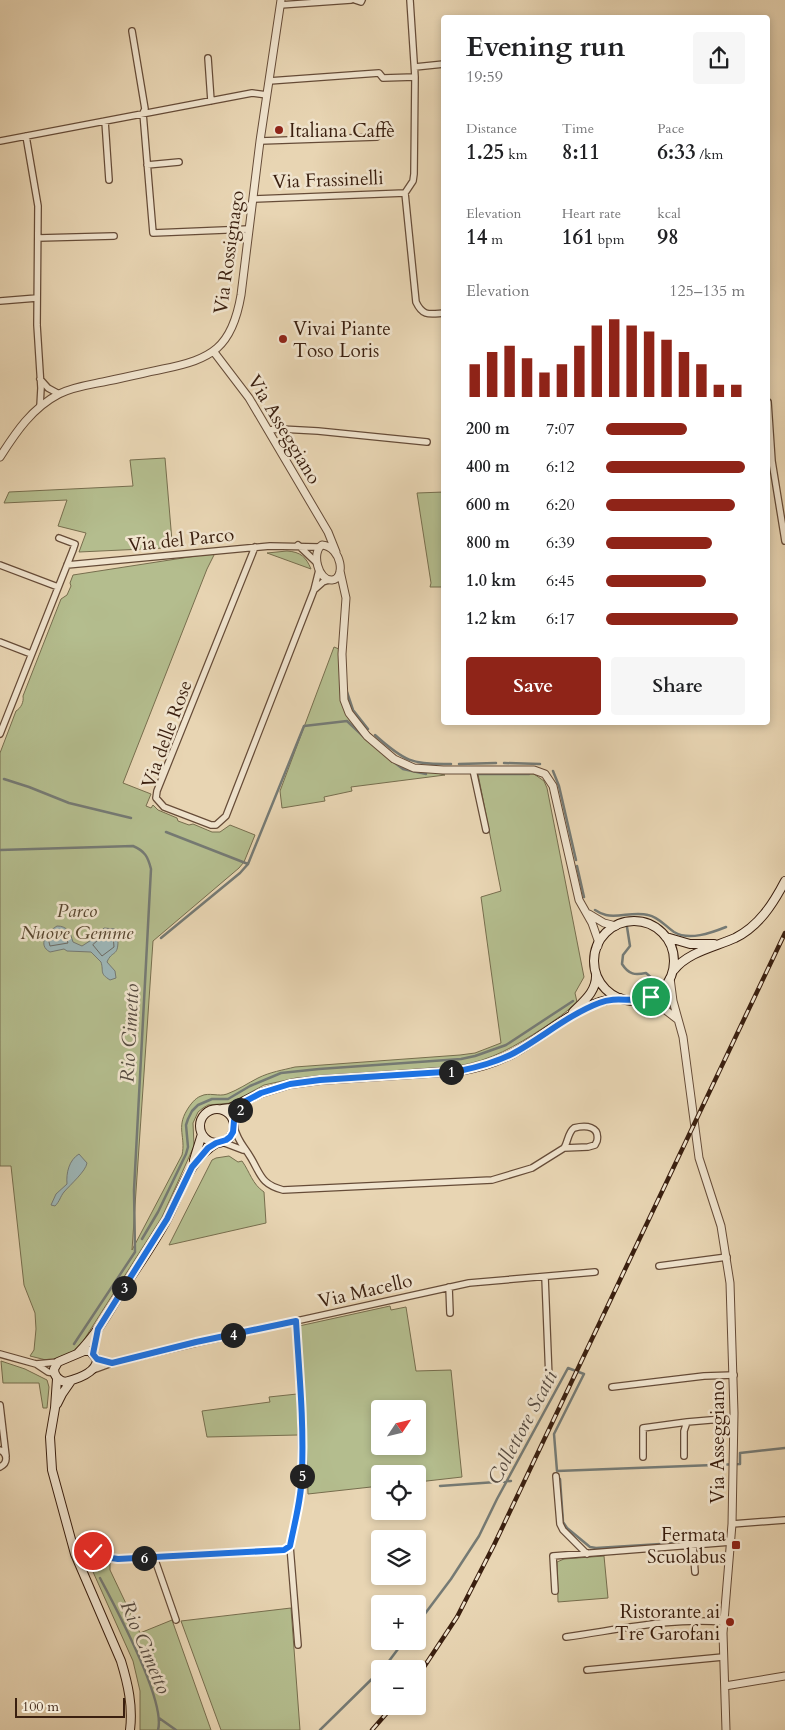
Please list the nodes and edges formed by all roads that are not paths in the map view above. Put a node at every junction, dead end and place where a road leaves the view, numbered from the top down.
1 (351, 0) edge
2 (355, 0) edge
3 (362, 0) edge
4 (410, 0) edge
5 (280, 2) edge
6 (132, 30) dead end
7 (208, 58) dead end
8 (441, 64) edge
9 (415, 67) junction
10 (415, 77) junction
11 (268, 81) junction
12 (267, 95) junction
13 (211, 101) junction
14 (144, 113) junction
15 (105, 121) junction
16 (26, 136) junction
17 (377, 137) dead end
18 (0, 141) edge
19 (260, 141) junction
20 (179, 162) dead end
21 (147, 165) junction
22 (109, 180) dead end
23 (405, 193) junction
24 (253, 199) junction
25 (249, 229) junction
26 (114, 236) dead end
27 (38, 238) junction
28 (37, 298) junction
29 (0, 301) edge
30 (441, 313) edge
31 (214, 352) junction
32 (40, 380) junction
33 (59, 394) junction
34 (40, 406) junction
35 (268, 430) junction
36 (770, 432) edge
37 (427, 442) dead end
38 (0, 457) edge
39 (784, 521) edge
40 (324, 526) junction
41 (59, 538) dead end
42 (785, 541) edge
43 (298, 545) junction
44 (321, 546) junction
45 (255, 547) junction
46 (336, 552) junction
47 (0, 565) edge
48 (67, 565) junction
49 (318, 567) junction
50 (340, 571) junction
51 (331, 580) junction
52 (58, 587) junction
53 (314, 590) junction
54 (344, 626) junction
55 (0, 642) edge
56 (31, 654) junction
57 (0, 734) edge
58 (474, 770) junction
59 (486, 830) dead end
60 (785, 880) edge
61 (584, 911) junction
62 (616, 926) junction
63 (666, 937) junction
64 (719, 944) junction
65 (598, 946) junction
66 (596, 972) junction
67 (672, 975) junction
68 (620, 998) junction
69 (645, 1000) junction
70 (568, 1017) junction
71 (677, 1020) junction
72 (246, 1101) junction
73 (222, 1109) junction
74 (234, 1124) junction
75 (202, 1134) junction
76 (219, 1143) junction
77 (564, 1148) junction
78 (245, 1150) junction
79 (192, 1167) junction
80 (727, 1257) junction
81 (658, 1266) dead end
82 (595, 1272) dead end
83 (544, 1277) junction
84 (449, 1287) junction
85 (450, 1313) dead end
86 (296, 1321) junction
87 (98, 1329) junction
88 (78, 1353) junction
89 (0, 1354) edge
90 (95, 1356) junction
91 (58, 1362) junction
92 (112, 1363) junction
93 (36, 1364) junction
94 (93, 1370) junction
95 (734, 1375) junction
96 (56, 1376) junction
97 (549, 1379) dead end
98 (71, 1381) junction
99 (612, 1387) dead end
100 (0, 1405) edge
101 (55, 1408) junction
102 (734, 1418) junction
103 (687, 1422) junction
104 (4, 1441) junction
105 (0, 1449) edge
106 (6, 1456) junction
107 (684, 1456) dead end
108 (643, 1457) dead end
109 (0, 1467) edge
110 (556, 1476) dead end
111 (785, 1520) edge
112 (732, 1524) junction
113 (731, 1542) junction
114 (693, 1545) junction
115 (290, 1546) junction
116 (93, 1551) dead end
117 (587, 1554) junction
118 (154, 1557) junction
119 (695, 1572) dead end
120 (555, 1591) dead end
121 (176, 1620) dead end
122 (724, 1622) junction
123 (566, 1637) dead end
124 (298, 1645) dead end
125 (723, 1657) junction
126 (587, 1670) dead end
127 (785, 1676) edge
128 (725, 1686) junction
129 (130, 1730) edge
130 (726, 1730) edge

1 - 5 street
2 - 3 street
4 - 9 street
5 - 11 street, Via Rossignago
6 - 14 street
7 - 13 street
8 - 9 street
9 - 10 street
10 - 11 street
10 - 23 street, Via Frassinelli
11 - 12 street, Via Rossignago
12 - 13 street
12 - 19 street, Via Rossignago
13 - 14 street
14 - 15 street
14 - 21 street
15 - 16 street
15 - 22 street
16 - 18 street
16 - 27 street
17 - 19 street
19 - 24 street, Via Rossignago
20 - 21 street
21 - 25 street
23 - 24 street, Via Frassinelli
23 - 30 street, Via Frassinelli
24 - 25 street, Via Rossignago
25 - 31 street, Via Rossignago
26 - 27 street
27 - 28 street
28 - 29 street
28 - 32 street
31 - 33 street, Via Rossignago
31 - 35 street, Via Asseggiano
32 - 33 street
32 - 34 street
33 - 34 street, Via Rossignago
34 - 38 street, Via Rossignago
35 - 37 street
35 - 40 street, Via Asseggiano
36 - 39 street
39 - 42 street
40 - 44 street
40 - 46 street, Via Asseggiano
41 - 48 street
43 - 44 street, Via del Parco
43 - 45 street, Via del Parco
43 - 49 street
44 - 46 street
44 - 49 street
45 - 48 street, Via del Parco
45 - 53 street, Via delle Rose
46 - 50 street, Via Asseggiano
47 - 52 street
48 - 52 street
49 - 51 street, Via Asseggiano
49 - 53 street, Via delle Rose
50 - 51 street
50 - 54 street, Via Asseggiano
51 - 53 street
51 - 54 street, Via Asseggiano
52 - 56 street
54 - 58 street, Via Asseggiano
55 - 56 street
56 - 57 street
58 - 59 street
58 - 61 street, Via Asseggiano
60 - 64 main road
61 - 62 street
61 - 65 street, Via Asseggiano
62 - 63 main road
62 - 65 main road
63 - 64 main road
63 - 67 main road, Via Asseggiano
64 - 67 main road
65 - 66 main road, Via Asseggiano
66 - 68 main road
66 - 70 main road, Via Asseggiano
67 - 69 main road
67 - 71 street, Via Asseggiano
68 - 69 main road
68 - 70 main road
69 - 71 street
70 - 72 main road
71 - 80 street, Via Asseggiano
72 - 73 main road
72 - 74 main road
73 - 74 main road
73 - 75 main road
74 - 76 main road
74 - 78 street
75 - 76 main road
75 - 79 main road
76 - 78 street
76 - 79 main road
77 - 77 street
77 - 78 street
79 - 87 main road
80 - 81 street
80 - 95 street, Via Asseggiano
82 - 83 street, Via Macello
83 - 84 street, Via Macello
83 - 97 street
84 - 85 street
84 - 86 street, Via Macello
86 - 92 street, Via Macello
86 - 115 street
87 - 88 main road
87 - 90 main road
88 - 90 main road
88 - 91 main road
89 - 93 street
90 - 92 street, Via Macello
90 - 94 main road
91 - 93 street
91 - 96 main road
92 - 94 street, Via Macello
93 - 96 street
94 - 98 main road
95 - 99 street
95 - 102 street, Via Asseggiano
96 - 98 main road
96 - 101 main road
98 - 101 main road
100 - 104 street
101 - 129 main road
102 - 103 street
102 - 112 street, Via Asseggiano
103 - 107 street
103 - 108 street
104 - 105 street
104 - 106 street
105 - 106 street
106 - 109 street
110 - 117 street
111 - 112 street
112 - 113 street, Via Asseggiano
113 - 114 street
113 - 122 street, Via Asseggiano
114 - 117 street
114 - 119 street
115 - 118 street
115 - 124 street
116 - 118 street
117 - 120 street
118 - 121 street
122 - 123 street
122 - 125 street, Via Asseggiano
125 - 126 street
125 - 128 street, Via Asseggiano
127 - 128 street
128 - 130 street, Via Asseggiano

